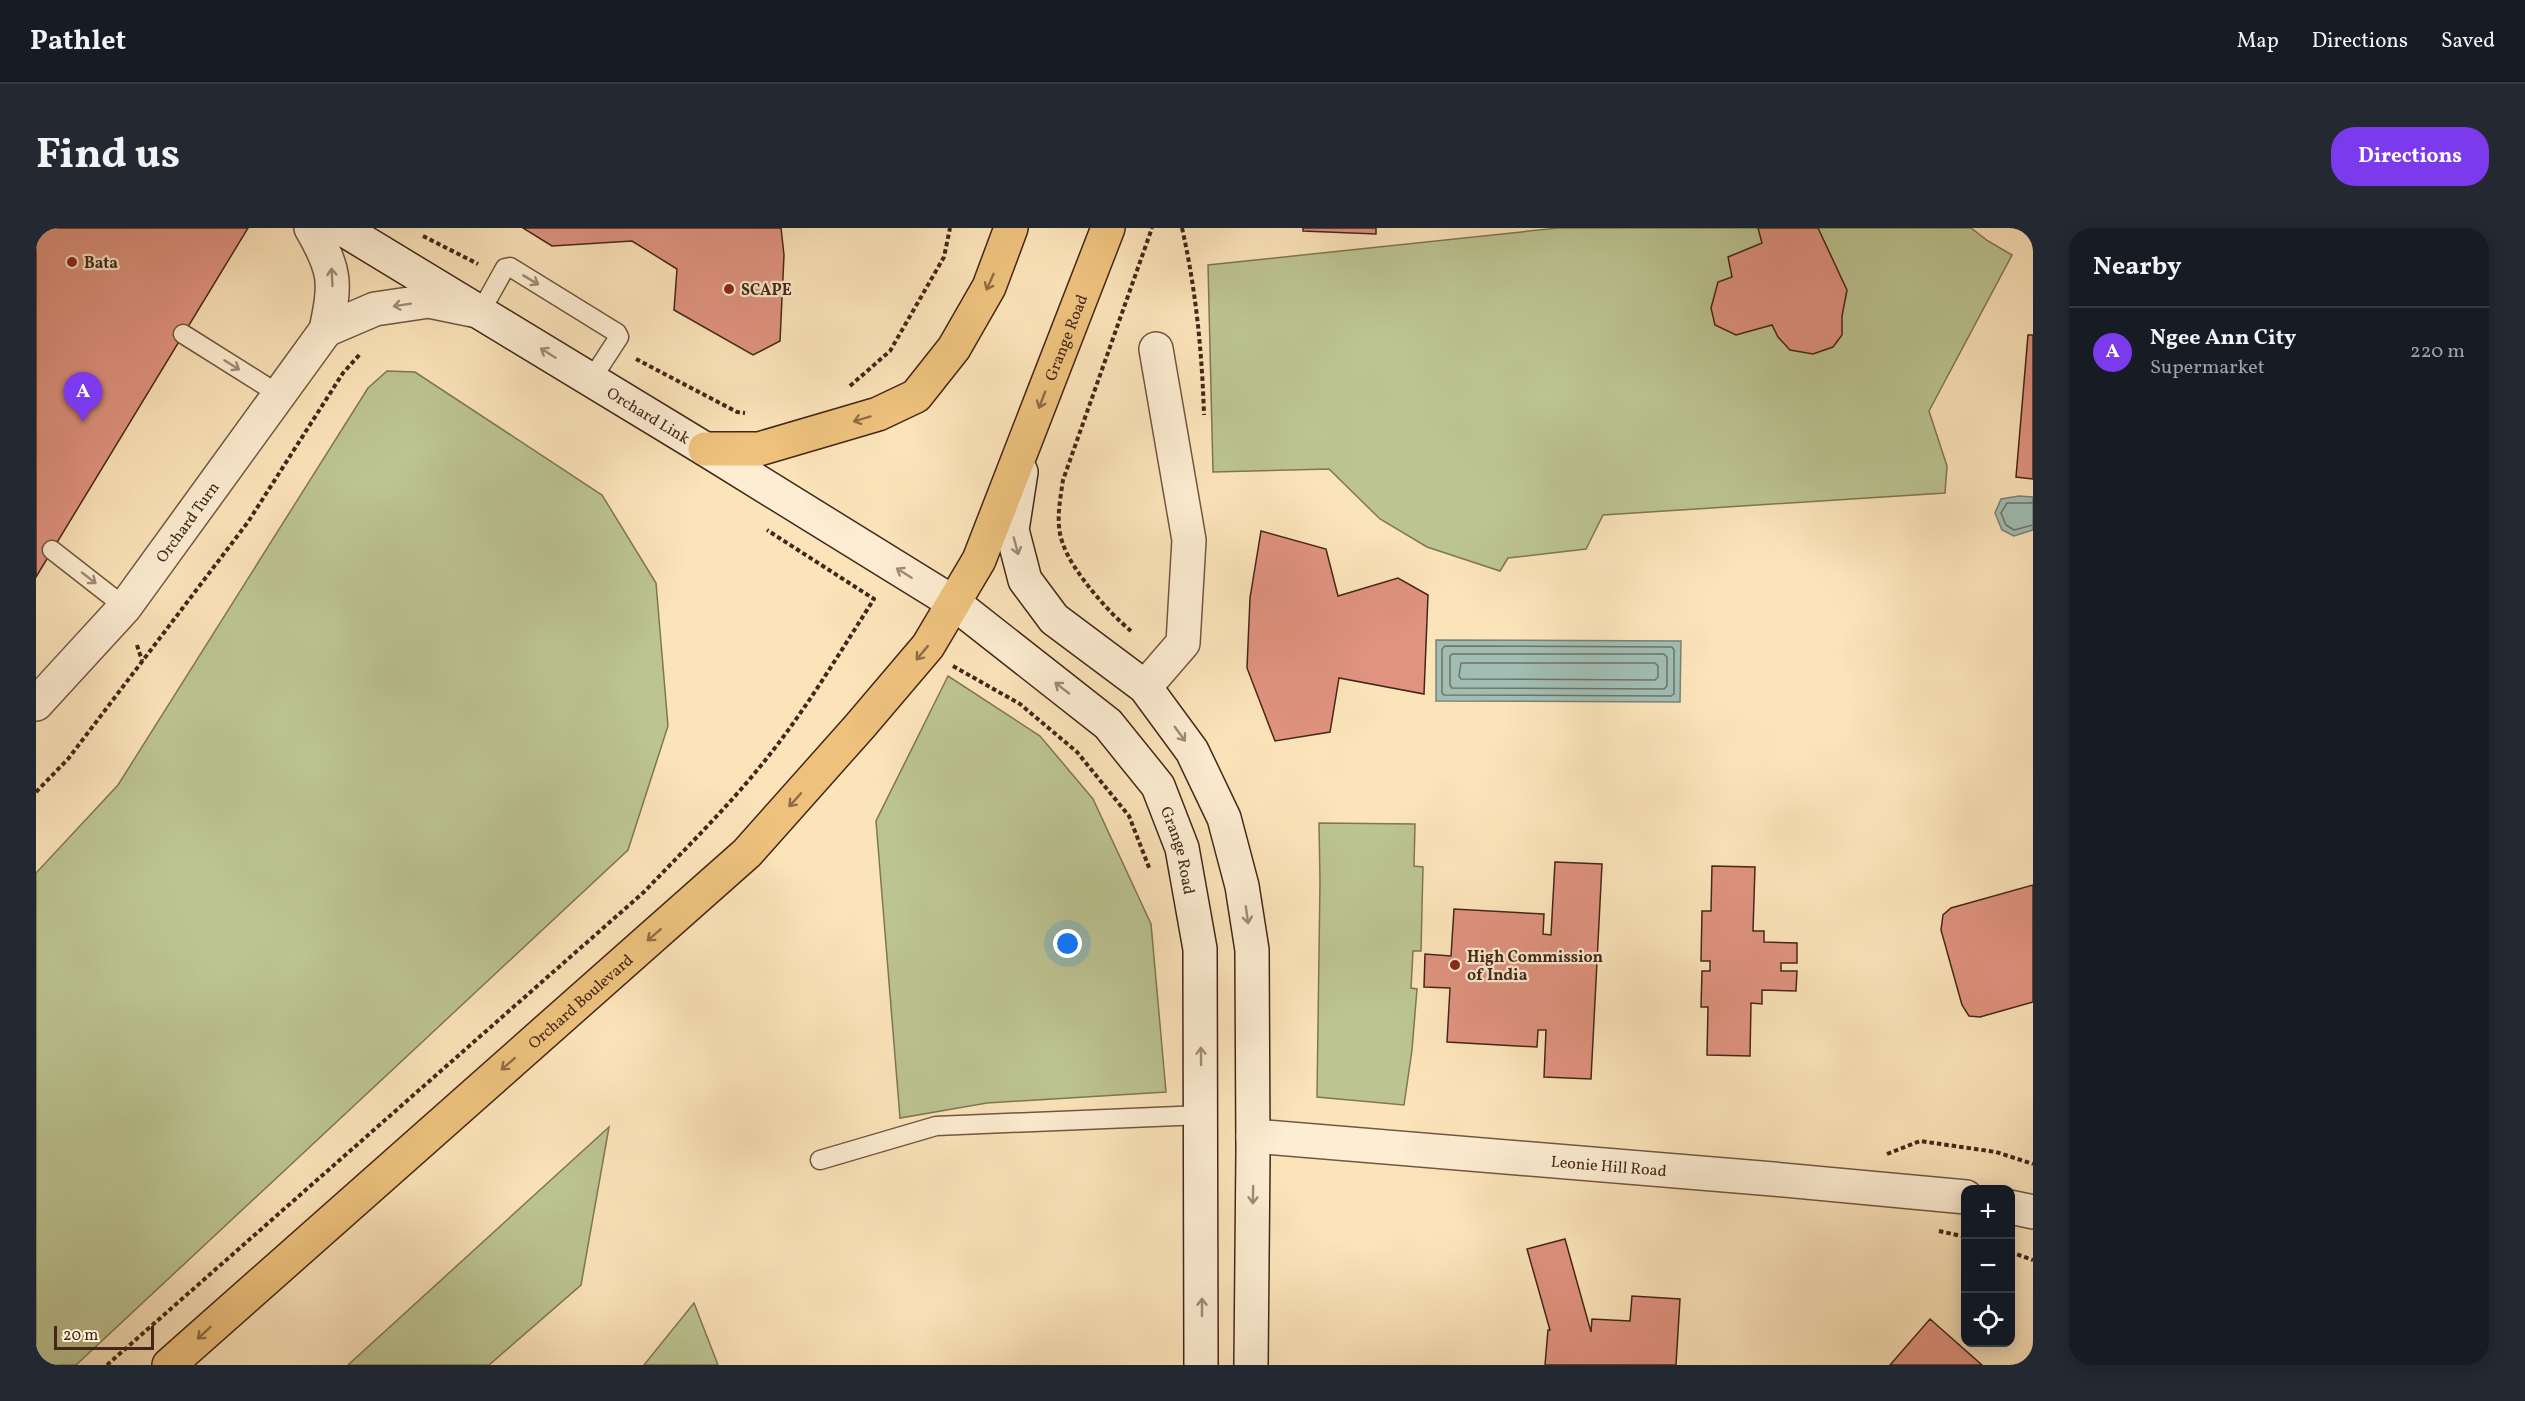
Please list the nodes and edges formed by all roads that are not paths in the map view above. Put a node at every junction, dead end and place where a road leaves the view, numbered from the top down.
1 (311, 228) edge
2 (341, 228) edge
3 (1011, 228) edge
4 (1108, 228) edge
5 (481, 311) junction
6 (326, 330) junction
7 (183, 334) dead end
8 (1156, 349) dead end
9 (591, 380) junction
10 (280, 395) junction
11 (1024, 447) junction
12 (705, 449) junction
13 (52, 549) dead end
14 (954, 603) junction
15 (125, 607) junction
16 (1145, 687) junction
17 (36, 704) edge
18 (1202, 1115) junction
19 (1253, 1136) junction
20 (820, 1160) dead end
21 (1961, 1197) edge
22 (2015, 1208) edge
23 (2033, 1212) edge
24 (169, 1365) edge
25 (1201, 1365) edge
26 (1251, 1365) edge

6 -> 1 main road, Orchard Turn
2 - 5 main road, Orchard Link
3 -> 12 main road
4 -> 11 main road, Grange Road
5 -> 6 main road
9 -> 5 main road, Orchard Link
5 -> 9 lane
6 - 10 main road, Orchard Turn
7 -> 10 lane
8 - 16 main road
9 - 12 main road, Orchard Link
10 - 15 main road, Orchard Turn
11 - 14 main road, Grange Road
11 -> 16 main road, Grange Road
14 -> 12 main road, Orchard Link
13 -> 15 lane
18 -> 14 main road, Grange Road
14 -> 24 main road, Orchard Boulevard
15 - 17 main road, Orchard Turn
16 -> 19 main road, Grange Road
18 - 20 lane
25 -> 18 main road, Grange Road
19 - 21 main road, Leonie Hill Road
19 -> 26 main road, Grange Road
22 - 23 main road

